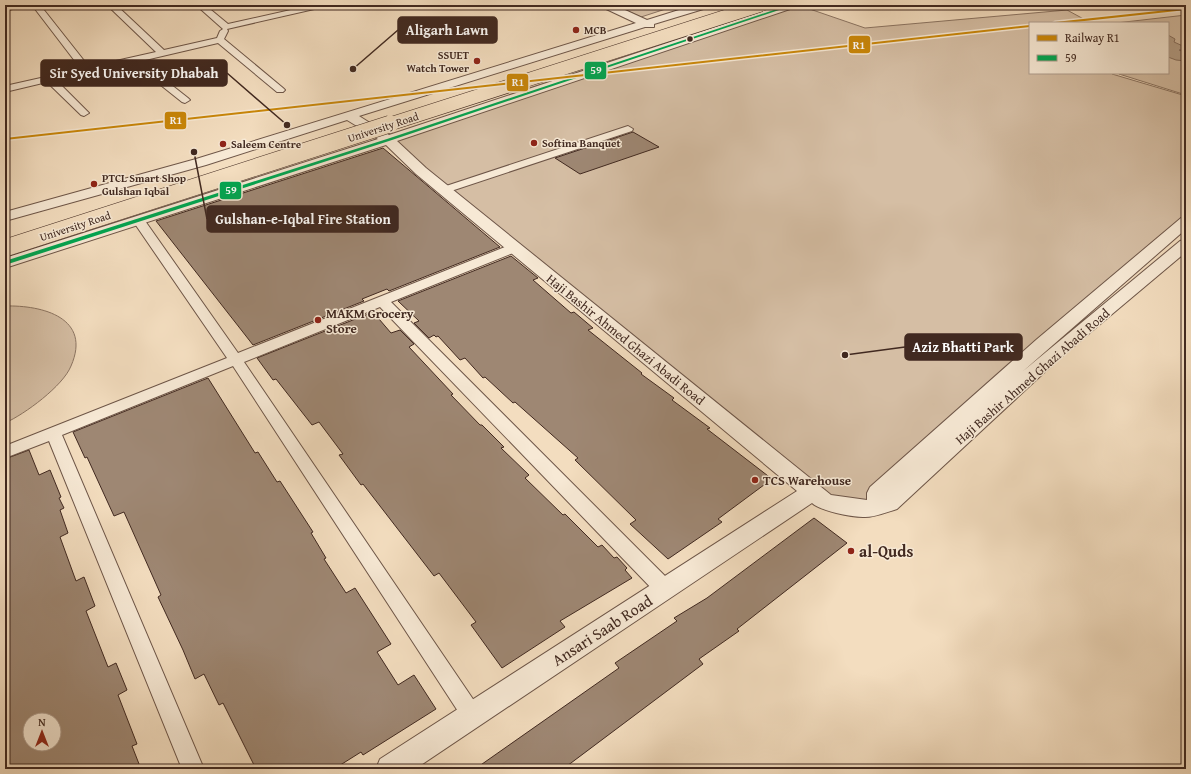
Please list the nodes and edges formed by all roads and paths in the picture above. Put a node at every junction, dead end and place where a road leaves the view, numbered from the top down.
1 (16, 5) edge
2 (36, 5) edge
3 (111, 5) edge
4 (200, 5) edge
5 (283, 5) edge
6 (323, 5) edge
7 (606, 5) edge
8 (706, 5) edge
9 (733, 5) edge
10 (761, 5) edge
11 (792, 5) edge
12 (5, 8) edge
13 (293, 12) junction
14 (646, 23) junction
15 (226, 27) junction
16 (220, 40) junction
17 (686, 41) junction
18 (162, 53) junction
19 (134, 59) junction
20 (87, 70) junction
21 (49, 79) junction
22 (5, 89) edge
23 (280, 90) dead end
24 (184, 100) dead end
25 (84, 113) dead end
26 (350, 116) junction
27 (628, 129) dead end
28 (388, 140) junction
29 (444, 190) junction
30 (5, 217) edge
31 (139, 221) junction
32 (1186, 221) edge
33 (27, 226) dead end
34 (1186, 244) edge
35 (5, 248) edge
36 (514, 248) junction
37 (5, 263) edge
38 (382, 301) junction
39 (235, 359) junction
40 (54, 434) junction
41 (5, 452) edge
42 (813, 492) junction
43 (877, 506) junction
44 (665, 589) junction
45 (472, 715) junction
46 (193, 769) edge
47 (390, 769) edge

1 - 12 street
2 - 20 street
3 - 18 street
4 - 15 street
5 - 13 street
6 - 13 street
7 - 14 street
8 - 14 street
9 - 33 main road, University Road
10 - 35 main road, University Road, bridge
11 - 17 street
13 - 15 street
14 - 17 street
14 - 26 street
15 - 16 street
16 - 18 street
16 - 23 street
17 - 28 street
18 - 19 street
19 - 20 street
19 - 24 street
20 - 21 street
21 - 22 street
21 - 25 street
26 - 28 street, Haji Bashir Ahmed Ghazi Abadi Road
26 - 30 street
27 - 29 street
28 - 29 street, Haji Bashir Ahmed Ghazi Abadi Road
28 - 31 street
29 - 36 street, Haji Bashir Ahmed Ghazi Abadi Road
31 - 37 street
31 - 39 street
32 - 43 street, Haji Bashir Ahmed Ghazi Abadi Road
34 - 43 street, Haji Bashir Ahmed Ghazi Abadi Road
36 - 38 street
36 - 42 street, Haji Bashir Ahmed Ghazi Abadi Road
38 - 39 street
38 - 44 street
39 - 40 street
39 - 45 street
40 - 41 street
40 - 46 street
42 - 43 street, Haji Bashir Ahmed Ghazi Abadi Road
42 - 44 street, Ansari Saab Road
44 - 45 street, Ansari Saab Road
45 - 47 street, Ansari Saab Road

